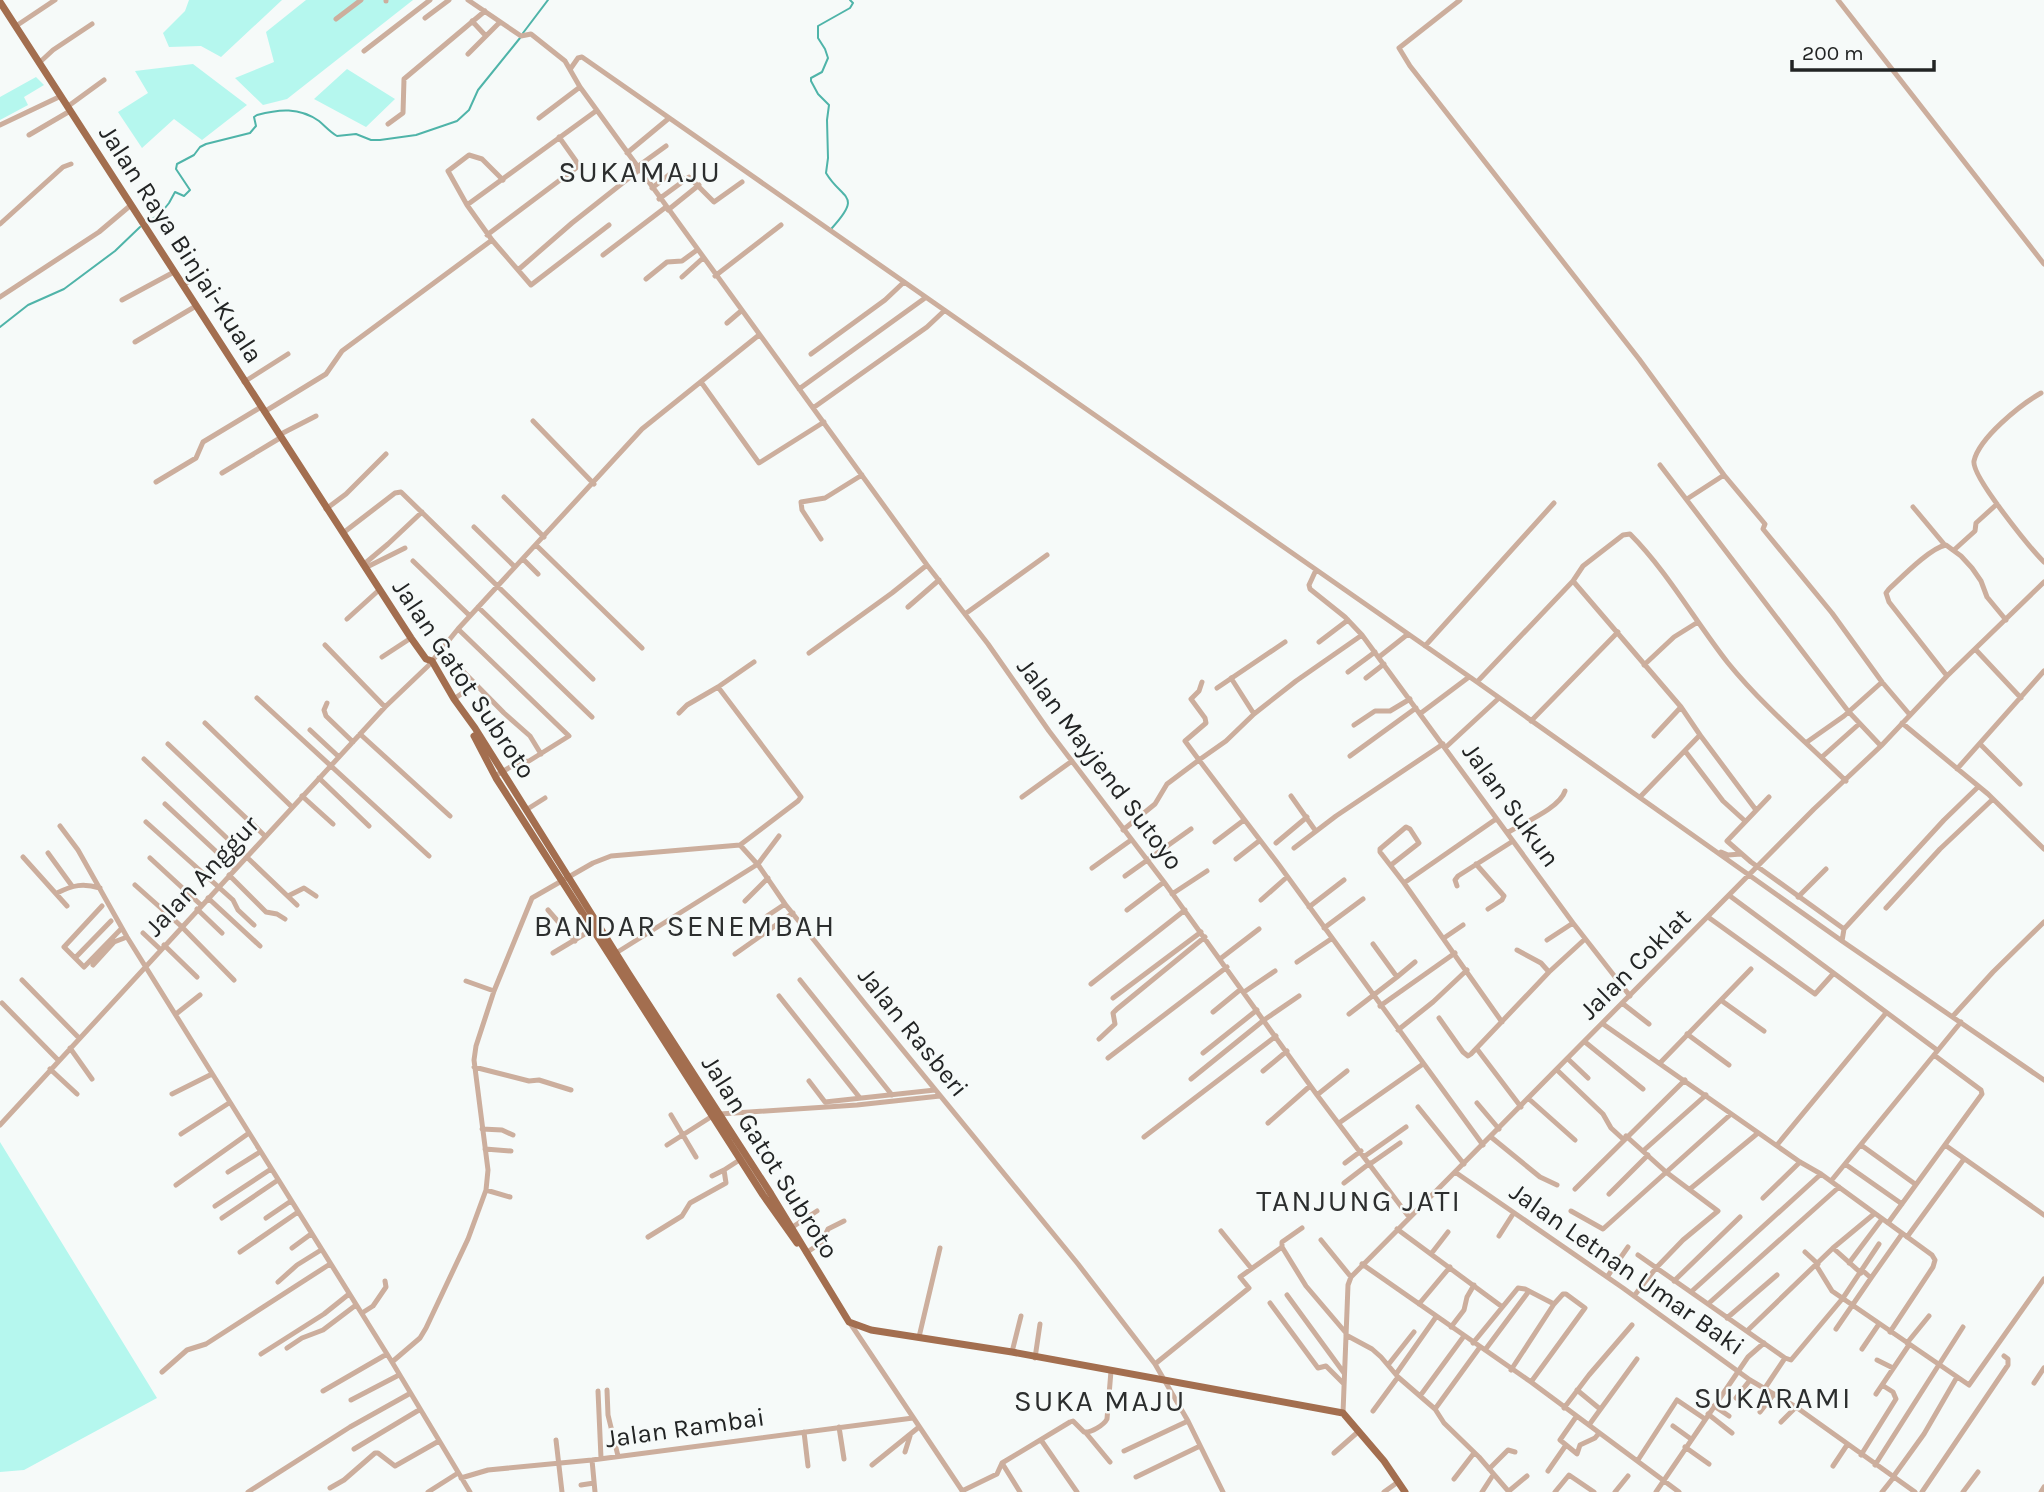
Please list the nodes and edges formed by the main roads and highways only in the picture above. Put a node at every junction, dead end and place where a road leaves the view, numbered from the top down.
1 (0, 2) edge
2 (326, 509) joint
3 (429, 662) junction
4 (473, 729) junction
5 (498, 774) junction
6 (565, 880) junction
7 (717, 1114) junction
8 (805, 1252) junction
9 (1401, 1489) edge

1 - 2 main road, Jalan Raya Binjai-Kuala
2 - 3 main road, Jalan Gatot Subroto
3 - 4 main road
3 - 4 main road, Jalan Gatot Subroto
4 - 5 main road, Jalan Gatot Subroto
5 - 6 main road
5 - 6 main road, Jalan Gatot Subroto
6 - 7 main road, Jalan Gatot Subroto
6 - 7 main road
7 - 8 main road, Jalan Gatot Subroto
7 - 8 main road
8 - 9 main road, Jalan Gatot Subroto

